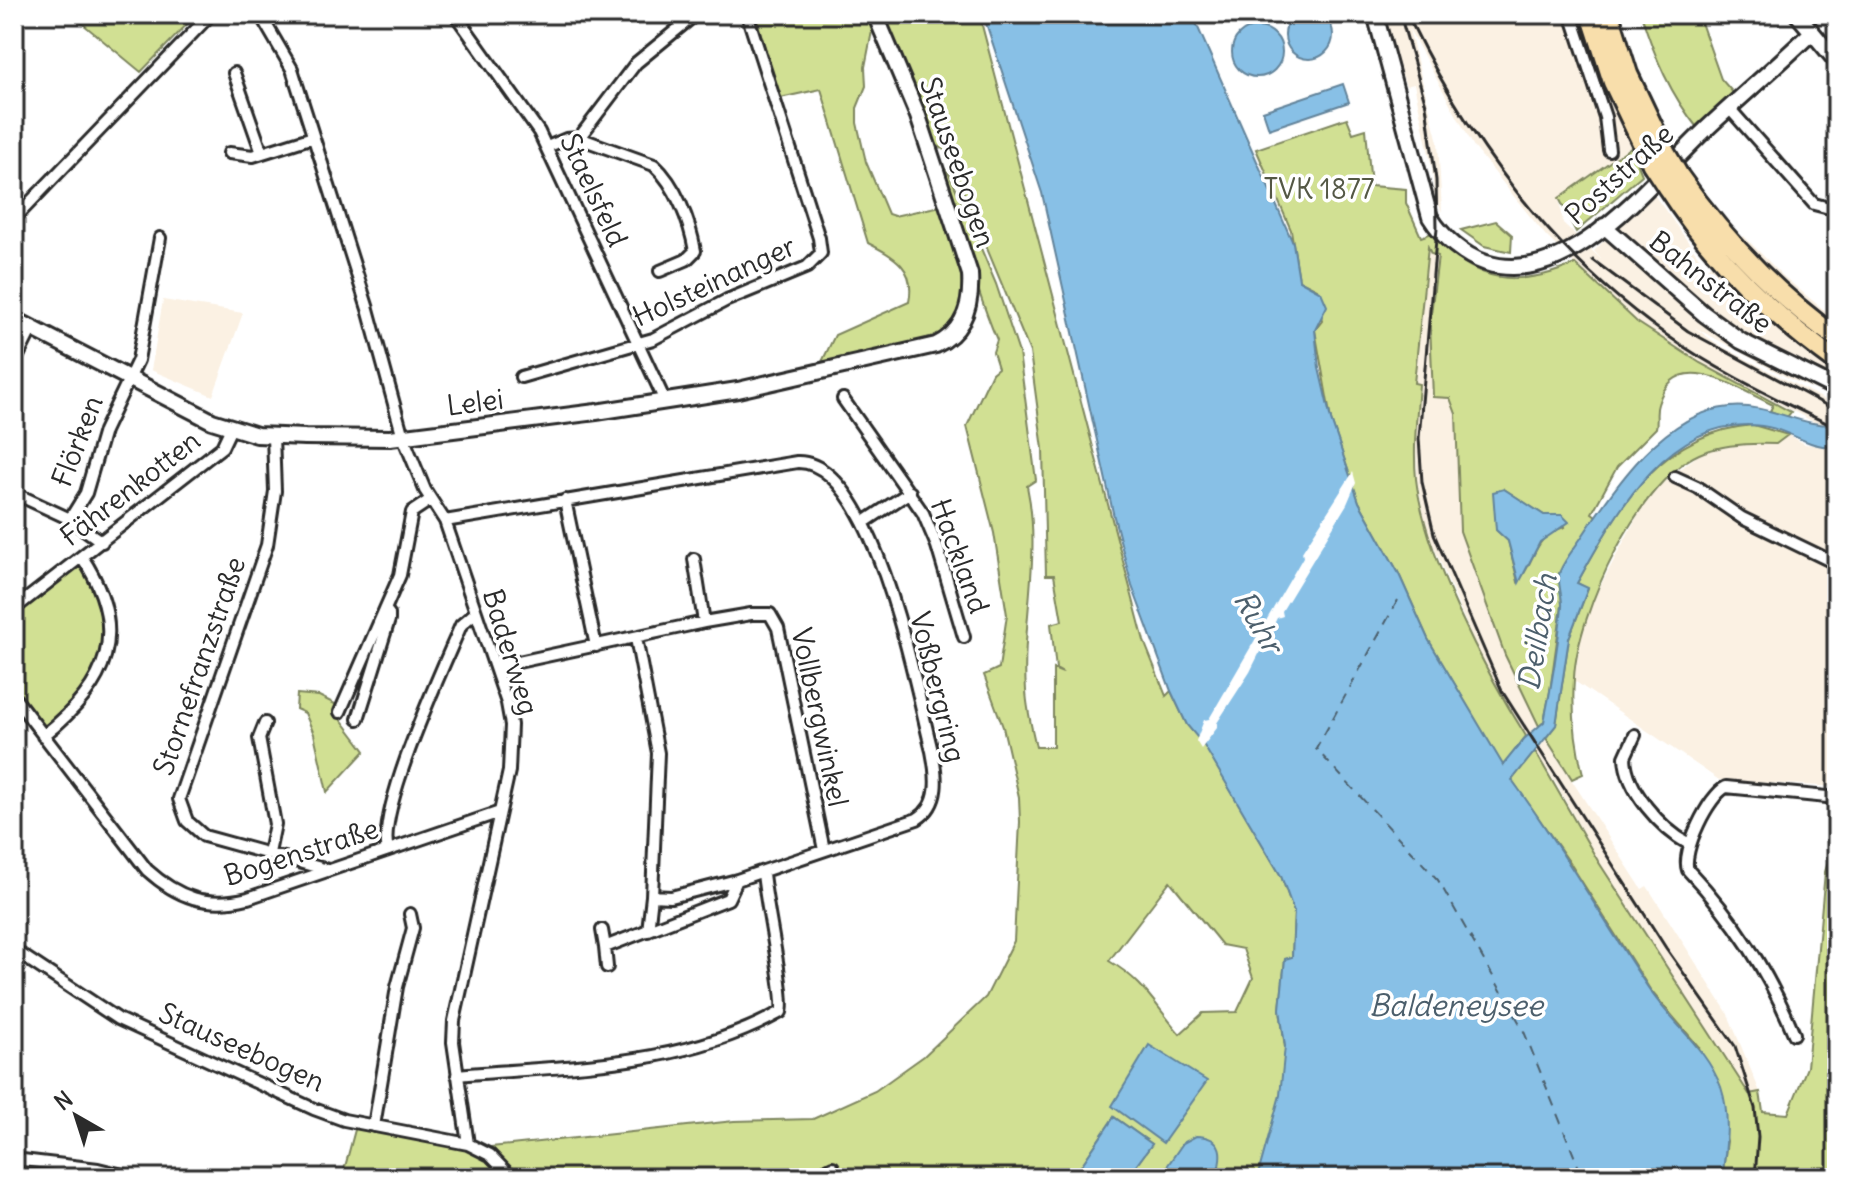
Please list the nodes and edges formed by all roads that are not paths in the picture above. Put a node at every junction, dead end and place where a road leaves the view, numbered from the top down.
1 (211, 14) edge
2 (260, 14) edge
3 (455, 14) edge
4 (696, 14) edge
5 (747, 14) edge
6 (875, 14) edge
7 (1375, 14) edge
8 (1571, 14) edge
9 (1591, 14) edge
10 (1609, 14) edge
11 (1797, 14) edge
12 (1811, 33) junction
13 (1837, 62) edge
14 (234, 73) dead end
15 (1729, 108) junction
16 (313, 137) junction
17 (579, 138) junction
18 (547, 147) junction
19 (1609, 150) dead end
20 (229, 153) dead end
21 (262, 153) junction
22 (1659, 158) junction
23 (1837, 210) edge
24 (14, 219) edge
25 (1604, 226) junction
26 (160, 238) dead end
27 (1726, 252) junction
28 (660, 271) dead end
29 (14, 319) edge
30 (32, 328) junction
31 (957, 330) joint
32 (1837, 338) edge
33 (638, 344) junction
34 (1837, 362) edge
35 (14, 364) edge
36 (521, 377) dead end
37 (128, 379) junction
38 (1837, 389) edge
39 (843, 399) dead end
40 (665, 401) junction
41 (231, 428) junction
42 (273, 436) junction
43 (403, 437) junction
44 (1675, 477) dead end
45 (910, 492) junction
46 (14, 493) edge
47 (430, 500) junction
48 (565, 500) junction
49 (70, 519) junction
50 (445, 521) junction
51 (866, 521) junction
52 (102, 542) junction
53 (82, 557) junction
54 (694, 559) dead end
55 (1837, 564) edge
56 (14, 609) edge
57 (385, 609) junction
58 (475, 613) junction
59 (704, 622) junction
60 (964, 637) dead end
61 (636, 638) junction
62 (596, 646) junction
63 (495, 667) junction
64 (14, 697) edge
65 (340, 712) dead end
66 (358, 719) dead end
67 (265, 723) dead end
68 (1635, 735) dead end
69 (43, 736) junction
70 (1837, 798) edge
71 (500, 812) junction
72 (1689, 844) junction
73 (388, 850) junction
74 (824, 850) junction
75 (269, 853) junction
76 (330, 870) junction
77 (763, 872) junction
78 (737, 880) junction
79 (652, 896) junction
80 (410, 914) dead end
81 (602, 930) dead end
82 (648, 931) junction
83 (605, 947) junction
84 (14, 950) edge
85 (607, 967) dead end
86 (1794, 1034) dead end
87 (457, 1075) junction
88 (374, 1126) junction
89 (468, 1144) junction
90 (14, 1159) edge
91 (833, 1167) dead end
92 (135, 1178) edge
93 (512, 1178) edge
94 (811, 1178) edge

1 - 24 street
2 - 16 street, Baderweg
3 - 18 street, Staelsfeld
4 - 17 street
5 - 33 street, Holsteinanger
6 - 31 street, Stauseebogen
7 - 25 street, Poststraße
8 - 19 street
9 - 22 highway
10 - 22 highway
11 - 12 street
12 - 13 street
12 - 15 street, Poststraße
14 - 21 street
15 - 23 street
15 - 25 street, Poststraße
16 - 21 street
16 - 43 street, Baderweg
17 - 18 street
17 - 28 street
18 - 33 street, Staelsfeld
20 - 21 street
22 - 27 highway, bridge
25 - 38 street, Bahnstraße
26 - 37 street, Flörken
27 - 32 highway
27 - 34 highway
29 - 30 street, Lelei
30 - 35 street
30 - 37 street, Lelei
31 - 40 street, Lelei
33 - 36 street, Holsteinanger
33 - 40 street, Staelsfeld
37 - 41 street, Lelei
37 - 49 street, Flörken
39 - 45 street, Hackland
40 - 43 street, Lelei
41 - 42 street, Lelei
41 - 52 street, Fährenkotten
42 - 43 street, Lelei
42 - 75 street, Stornefranzstraße
43 - 47 street, Baderweg
44 - 55 street
45 - 51 street, Hackland
45 - 60 street, Hackland
46 - 49 street
47 - 50 street, Baderweg
47 - 57 street
48 - 50 street, Voßbergring
48 - 51 street, Voßbergring
48 - 62 street
49 - 52 street
50 - 58 street, Baderweg
51 - 74 street, Voßbergring
52 - 53 street, Fährenkotten
53 - 56 street, Fährenkotten
53 - 69 street
54 - 59 street
57 - 65 street
57 - 66 street
58 - 63 street, Baderweg
58 - 73 street
59 - 61 street, Vollbergwinkel
59 - 74 street, Vollbergwinkel
61 - 62 street, Vollbergwinkel
61 - 79 street
62 - 63 street, Vollbergwinkel
63 - 71 street, Baderweg
64 - 69 street, Bogenstraße
67 - 75 street
68 - 72 street
69 - 76 street, Bogenstraße
70 - 72 street
71 - 73 street, Bogenstraße
71 - 87 street, Baderweg
72 - 86 street
73 - 76 street, Bogenstraße
74 - 77 street, Voßbergring
75 - 76 street, Stornefranzstraße
77 - 78 street, Voßbergring
77 - 87 street
78 - 79 street, Voßbergring
78 - 82 street
79 - 82 street
80 - 88 street
81 - 83 street
82 - 83 street
83 - 85 street
84 - 88 street, Stauseebogen
87 - 89 street, Baderweg
88 - 89 street, Stauseebogen
89 - 93 street
90 - 92 street
91 - 94 street

